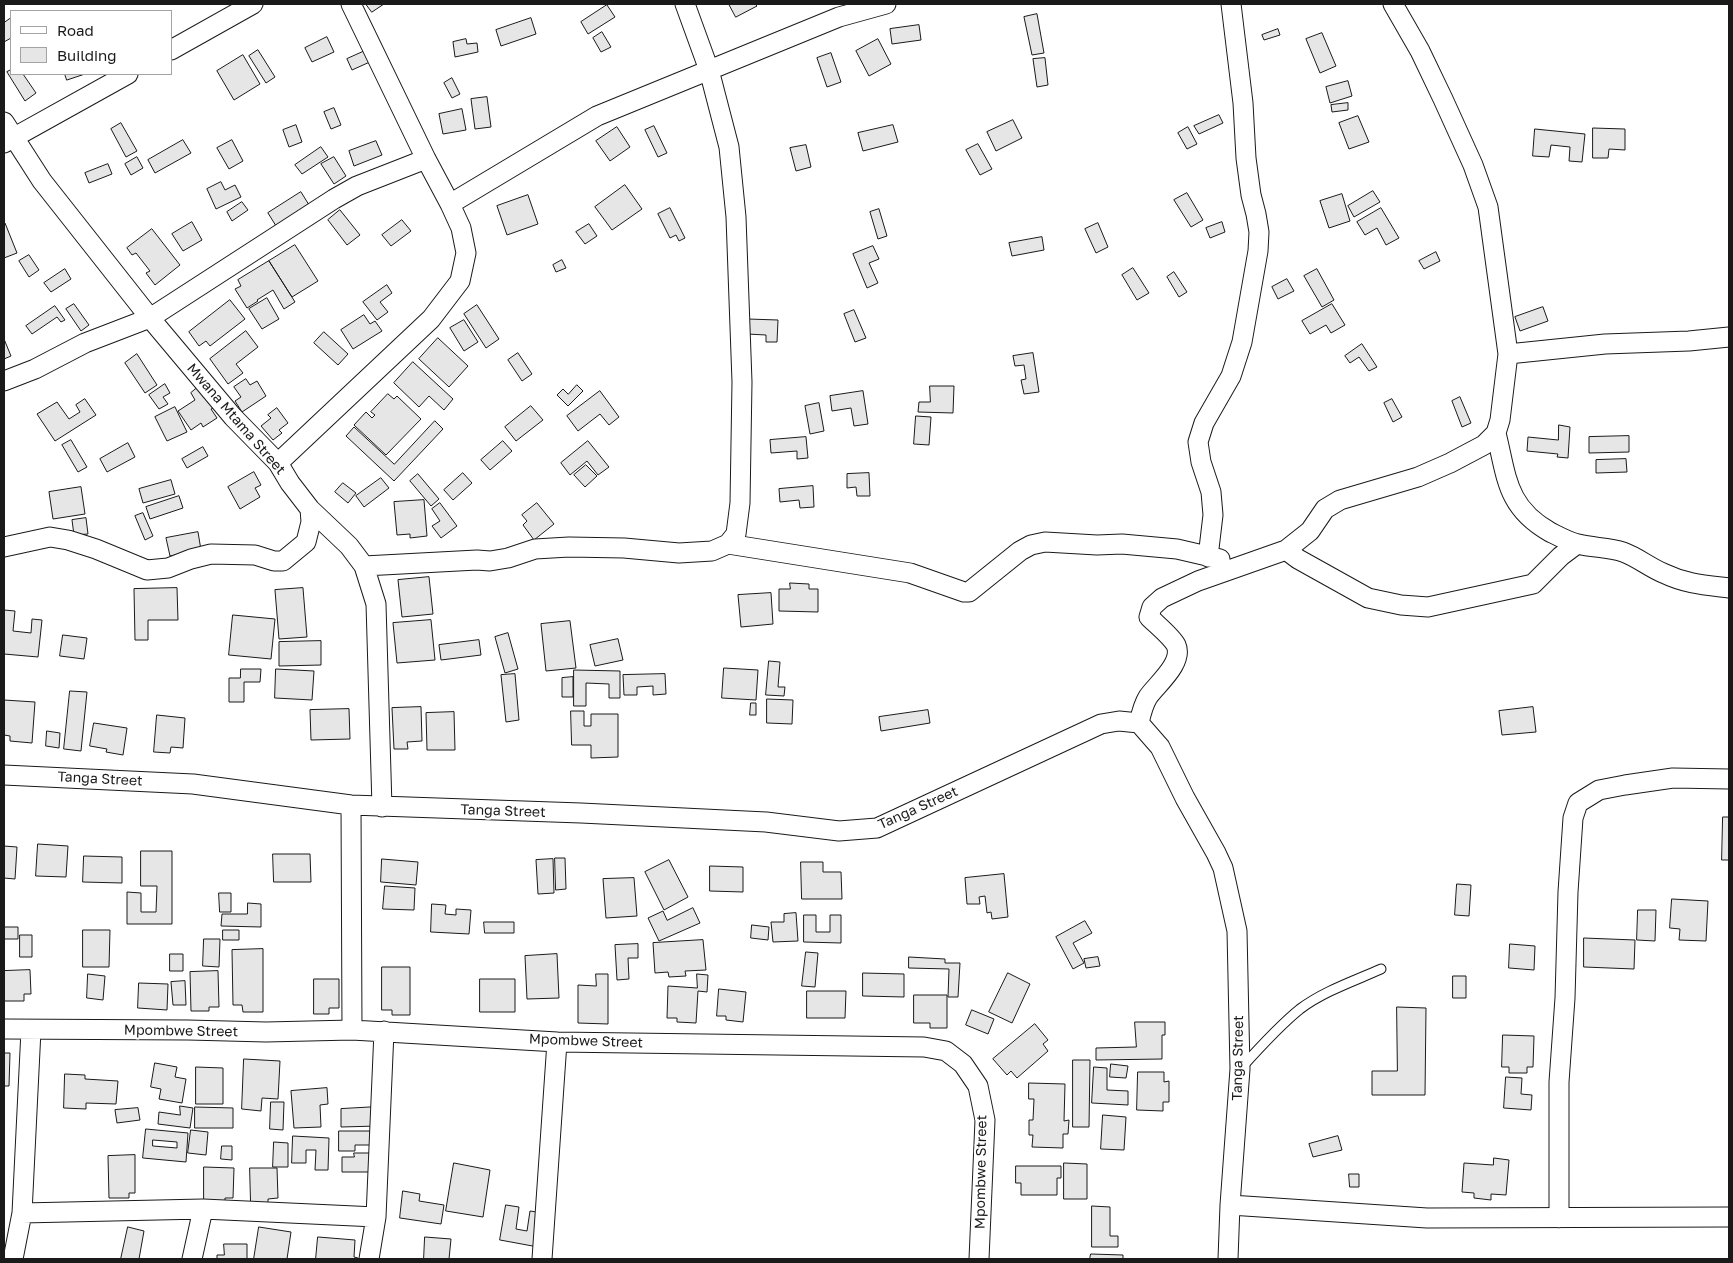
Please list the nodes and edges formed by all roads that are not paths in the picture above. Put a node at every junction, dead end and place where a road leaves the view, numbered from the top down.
1 (253, 4) edge
2 (351, 4) edge
3 (685, 4) edge
4 (886, 4) edge
5 (1231, 4) edge
6 (1393, 4) edge
7 (172, 49) edge
8 (709, 70) junction
9 (126, 75) edge
10 (4, 122) edge
11 (9, 140) edge
12 (426, 159) junction
13 (450, 204) junction
14 (150, 318) junction
15 (1729, 336) edge
16 (1508, 354) junction
17 (4, 381) edge
18 (1496, 433) junction
19 (278, 463) junction
20 (310, 509) junction
21 (728, 544) junction
22 (1577, 544) junction
23 (4, 547) edge
24 (1286, 550) junction
25 (1208, 557) junction
26 (1245, 565) junction
27 (364, 566) junction
28 (1729, 588) edge
29 (1139, 723) junction
30 (4, 775) edge
31 (1729, 779) edge
32 (351, 805) junction
33 (382, 807) junction
34 (1381, 969) dead end
35 (4, 1029) edge
36 (31, 1030) junction
37 (352, 1030) junction
38 (384, 1032) junction
39 (557, 1042) junction
40 (1240, 1069) junction
41 (1230, 1205) junction
42 (203, 1208) junction
43 (22, 1213) junction
44 (376, 1218) junction
45 (1559, 1218) junction
46 (1729, 1218) edge
47 (13, 1259) edge
48 (192, 1259) edge
49 (369, 1259) edge
50 (542, 1259) edge
51 (979, 1259) edge
52 (1228, 1259) edge

1 - 7 street
2 - 12 street
3 - 8 street
4 - 8 street
5 - 25 street
6 - 16 street
8 - 13 street
8 - 21 street
9 - 11 street
10 - 11 street, Mwana Mtama Street
11 - 14 street, Mwana Mtama Street
12 - 13 street
12 - 14 street
13 - 19 street
14 - 17 street
14 - 19 street, Mwana Mtama Street
15 - 16 street
16 - 18 street
18 - 22 street
18 - 24 street
19 - 20 street, Mwana Mtama Street
20 - 23 street
20 - 27 street, Mwana Mtama Street
21 - 25 street
21 - 27 street
22 - 24 street
22 - 28 street
24 - 26 street
25 - 26 street
26 - 29 street
27 - 33 street, Mwana Mtama Street
29 - 33 street, Tanga Street
29 - 40 street, Tanga Street
30 - 32 street, Tanga Street
31 - 45 street
32 - 33 street, Tanga Street
32 - 37 street
34 - 40 lane
35 - 36 street, Mpombwe Street
36 - 37 street, Mpombwe Street
36 - 43 street
37 - 38 street, Mpombwe Street
38 - 39 street, Mpombwe Street
38 - 44 street
39 - 50 street
39 - 51 street, Mpombwe Street
40 - 41 street, Tanga Street
41 - 45 street
41 - 52 street, Tanga Street
42 - 43 street
42 - 44 street
42 - 48 street
43 - 47 street
44 - 49 street
45 - 46 street

